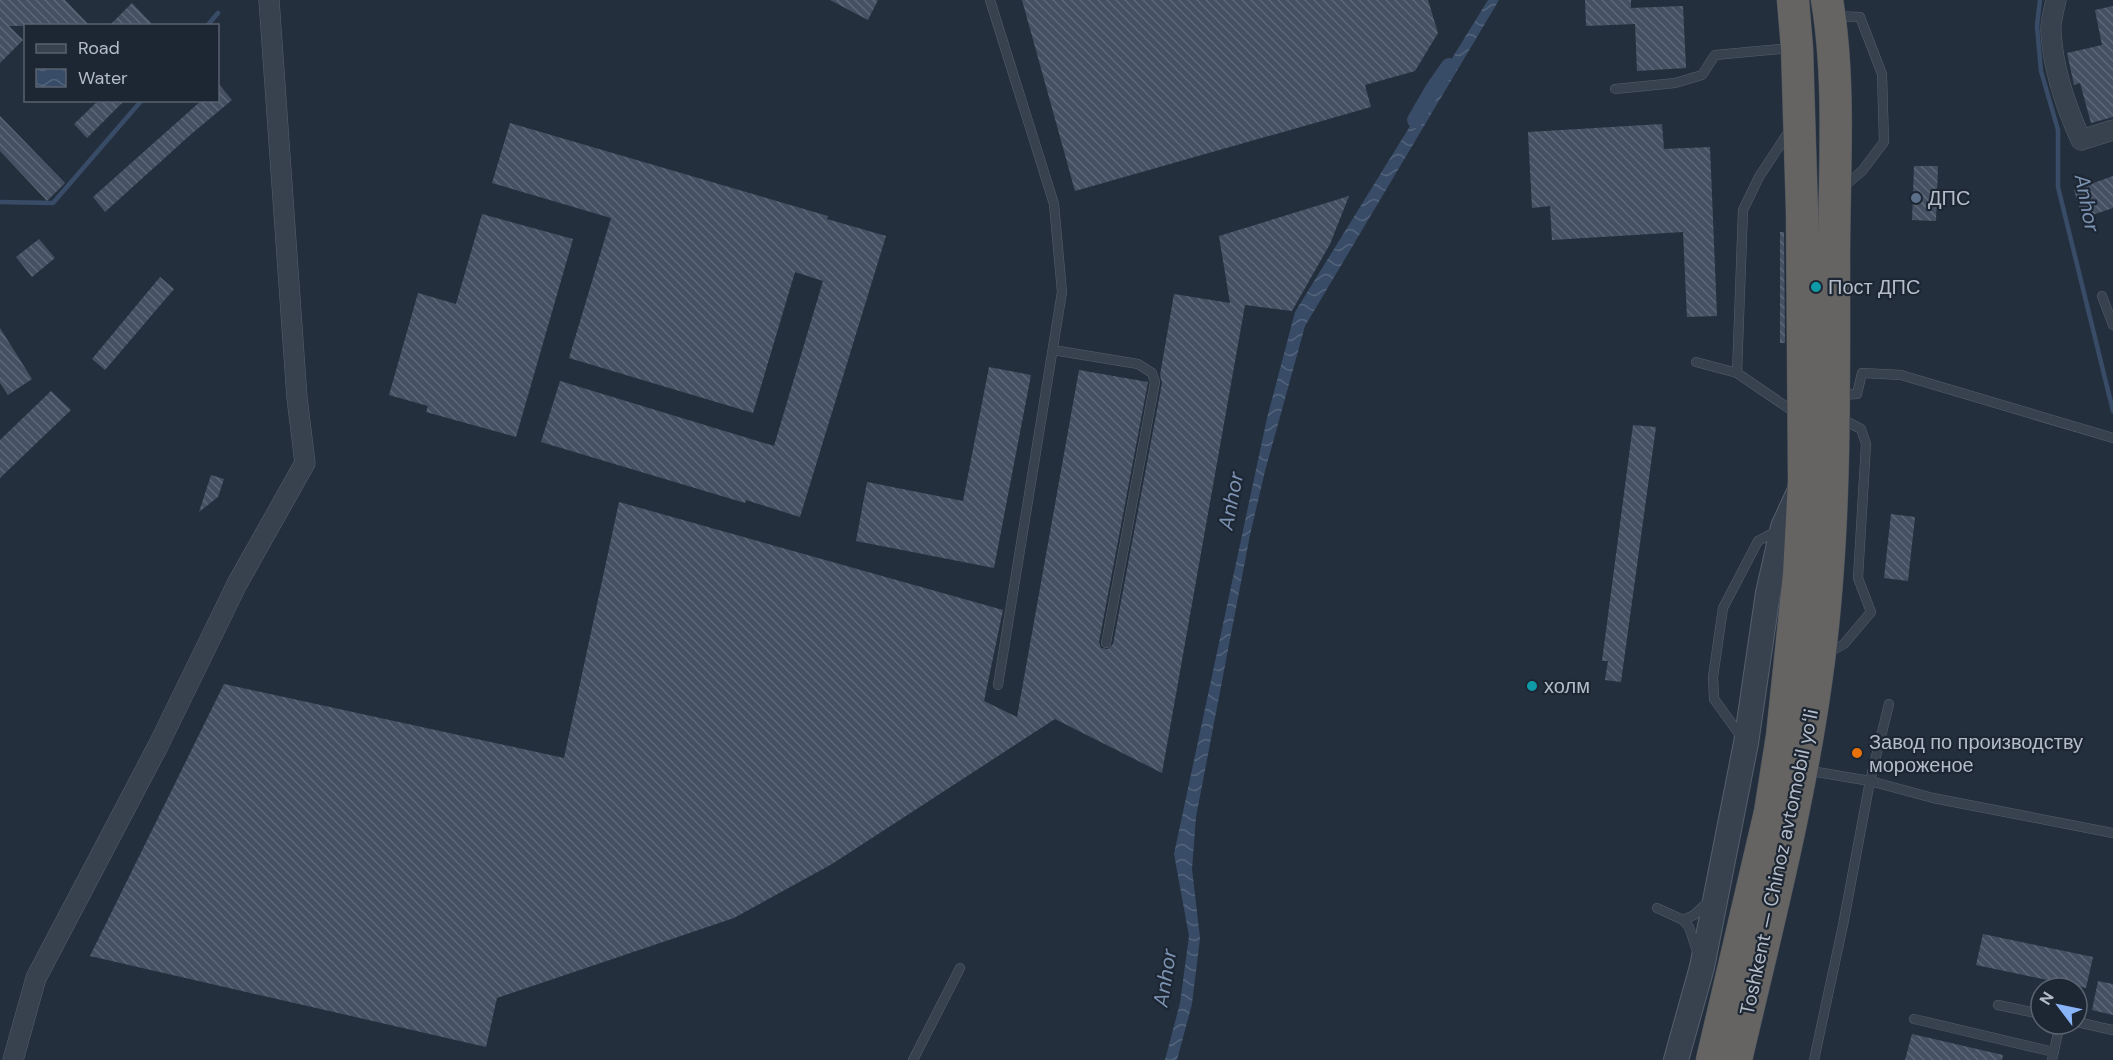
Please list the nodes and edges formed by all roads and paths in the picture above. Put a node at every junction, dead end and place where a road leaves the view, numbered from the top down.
1 (269, 0) edge
2 (990, 0) edge
3 (1793, 0) edge
4 (2056, 0) edge
5 (1830, 5) edge
6 (1797, 48) junction
7 (1615, 89) dead end
8 (1800, 117) junction
9 (2113, 130) edge
10 (1834, 195) junction
11 (2102, 296) dead end
12 (2113, 325) edge
13 (1053, 350) junction
14 (1696, 362) dead end
15 (1737, 373) junction
16 (1834, 405) junction
17 (1803, 419) junction
18 (2113, 438) edge
19 (1804, 481) junction
20 (1784, 527) junction
21 (1106, 643) dead end
22 (1819, 658) junction
23 (998, 685) dead end
24 (1889, 704) dead end
25 (1746, 743) junction
26 (1802, 769) junction
27 (1741, 770) junction
28 (1870, 781) junction
29 (1770, 812) junction
30 (2113, 833) edge
31 (1716, 893) junction
32 (1657, 908) dead end
33 (1683, 921) junction
34 (1702, 967) junction
35 (960, 968) dead end
36 (1998, 1005) dead end
37 (2029, 1011) edge
38 (1914, 1019) dead end
39 (2089, 1025) edge
40 (2113, 1030) edge
41 (2057, 1036) edge
42 (2053, 1056) edge
43 (13, 1060) edge
44 (913, 1060) edge
45 (1676, 1060) edge
46 (1712, 1060) edge
47 (1736, 1060) edge
48 (1814, 1060) edge

1 - 43 street
2 - 13 lane
3 - 6 highway, Toshkent — Chinoz avtomobil yoʻli
4 - 9 street
5 - 10 highway, Toshkent — Chinoz avtomobil yoʻli
5 - 10 lane
6 - 7 lane
6 - 8 highway, Toshkent — Chinoz avtomobil yoʻli
8 - 15 lane
8 - 17 highway, Toshkent — Chinoz avtomobil yoʻli
10 - 16 highway, Toshkent — Chinoz avtomobil yoʻli
11 - 12 lane
13 - 21 lane
13 - 23 lane
14 - 15 lane
15 - 17 lane
16 - 18 lane
16 - 22 highway, Toshkent — Chinoz avtomobil yoʻli
16 - 22 lane
17 - 19 highway, Toshkent — Chinoz avtomobil yoʻli
19 - 20 street
19 - 29 highway, Toshkent — Chinoz avtomobil yoʻli
20 - 25 street
20 - 25 lane
22 - 26 highway, Toshkent — Chinoz avtomobil yoʻli
24 - 28 lane
25 - 27 street
26 - 28 lane
26 - 47 highway, Toshkent — Chinoz avtomobil yoʻli
27 - 29 street
27 - 31 street
28 - 30 lane
28 - 48 lane
29 - 46 highway, Toshkent — Chinoz avtomobil yoʻli
31 - 33 lane
31 - 34 street
32 - 33 lane
33 - 34 lane
34 - 45 street
35 - 44 lane
36 - 37 lane
38 - 42 lane
39 - 40 lane
41 - 42 lane

